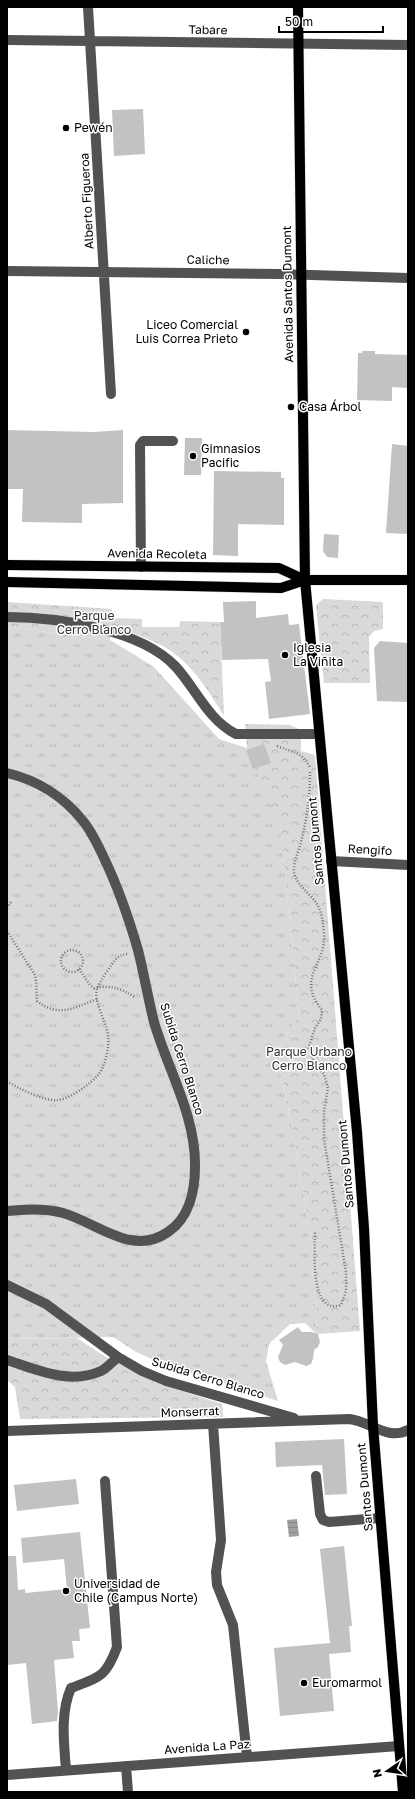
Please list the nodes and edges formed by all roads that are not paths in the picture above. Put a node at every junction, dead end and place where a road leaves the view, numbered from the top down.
1 (88, 7) edge
2 (298, 7) edge
3 (7, 40) edge
4 (90, 41) junction
5 (298, 44) junction
6 (408, 45) edge
7 (7, 271) edge
8 (104, 272) junction
9 (301, 276) junction
10 (408, 278) edge
11 (111, 394) dead end
12 (173, 441) dead end
13 (7, 565) edge
14 (141, 567) junction
15 (305, 580) junction
16 (408, 580) edge
17 (7, 582) edge
18 (7, 617) edge
19 (319, 734) junction
20 (7, 773) edge
21 (331, 860) junction
22 (408, 865) edge
23 (7, 1211) edge
24 (7, 1285) edge
25 (118, 1357) junction
26 (7, 1360) edge
27 (306, 1420) junction
28 (213, 1424) junction
29 (373, 1426) junction
30 (408, 1430) edge
31 (7, 1431) edge
32 (316, 1476) dead end
33 (105, 1482) dead end
34 (380, 1518) junction
35 (403, 1746) edge
36 (248, 1757) junction
37 (126, 1766) junction
38 (66, 1770) junction
39 (7, 1775) edge
40 (128, 1792) edge
41 (403, 1792) edge

1 - 4 street, Alberto Figueroa
2 - 5 main road, Avenida Santos Dumont
3 - 4 street, Tabare
4 - 5 street, Tabare
4 - 8 street, Alberto Figueroa
5 - 6 street, Tabare
5 - 9 main road, Avenida Santos Dumont
7 - 8 street, Caliche
8 - 9 street, Caliche
8 - 11 street, Alberto Figueroa
9 - 10 street, Caliche
9 - 15 main road, Avenida Santos Dumont
12 - 14 street
13 - 14 main road, Avenida Recoleta
14 - 15 main road, Avenida Recoleta
15 - 16 main road, Avenida Recoleta
15 - 17 main road, Avenida Recoleta
15 - 19 main road, Santos Dumont
18 - 19 street
19 - 21 main road, Santos Dumont
20 - 23 street, Subida Cerro Blanco
21 - 22 street, Rengifo
21 - 29 main road, Santos Dumont
24 - 25 street, Subida Cerro Blanco
25 - 26 street
25 - 27 street, Subida Cerro Blanco
27 - 28 street, Monserrat
27 - 29 street, Monserrat
28 - 31 street, Monserrat
28 - 36 street
29 - 30 street, Monserrat
29 - 34 main road, Santos Dumont
32 - 34 street
33 - 38 street
34 - 35 main road, Santos Dumont
35 - 36 street, Avenida La Paz
35 - 41 main road, Santos Dumont
36 - 37 street, Avenida La Paz
37 - 38 street, Avenida La Paz
37 - 40 street
38 - 39 street, Avenida La Paz

